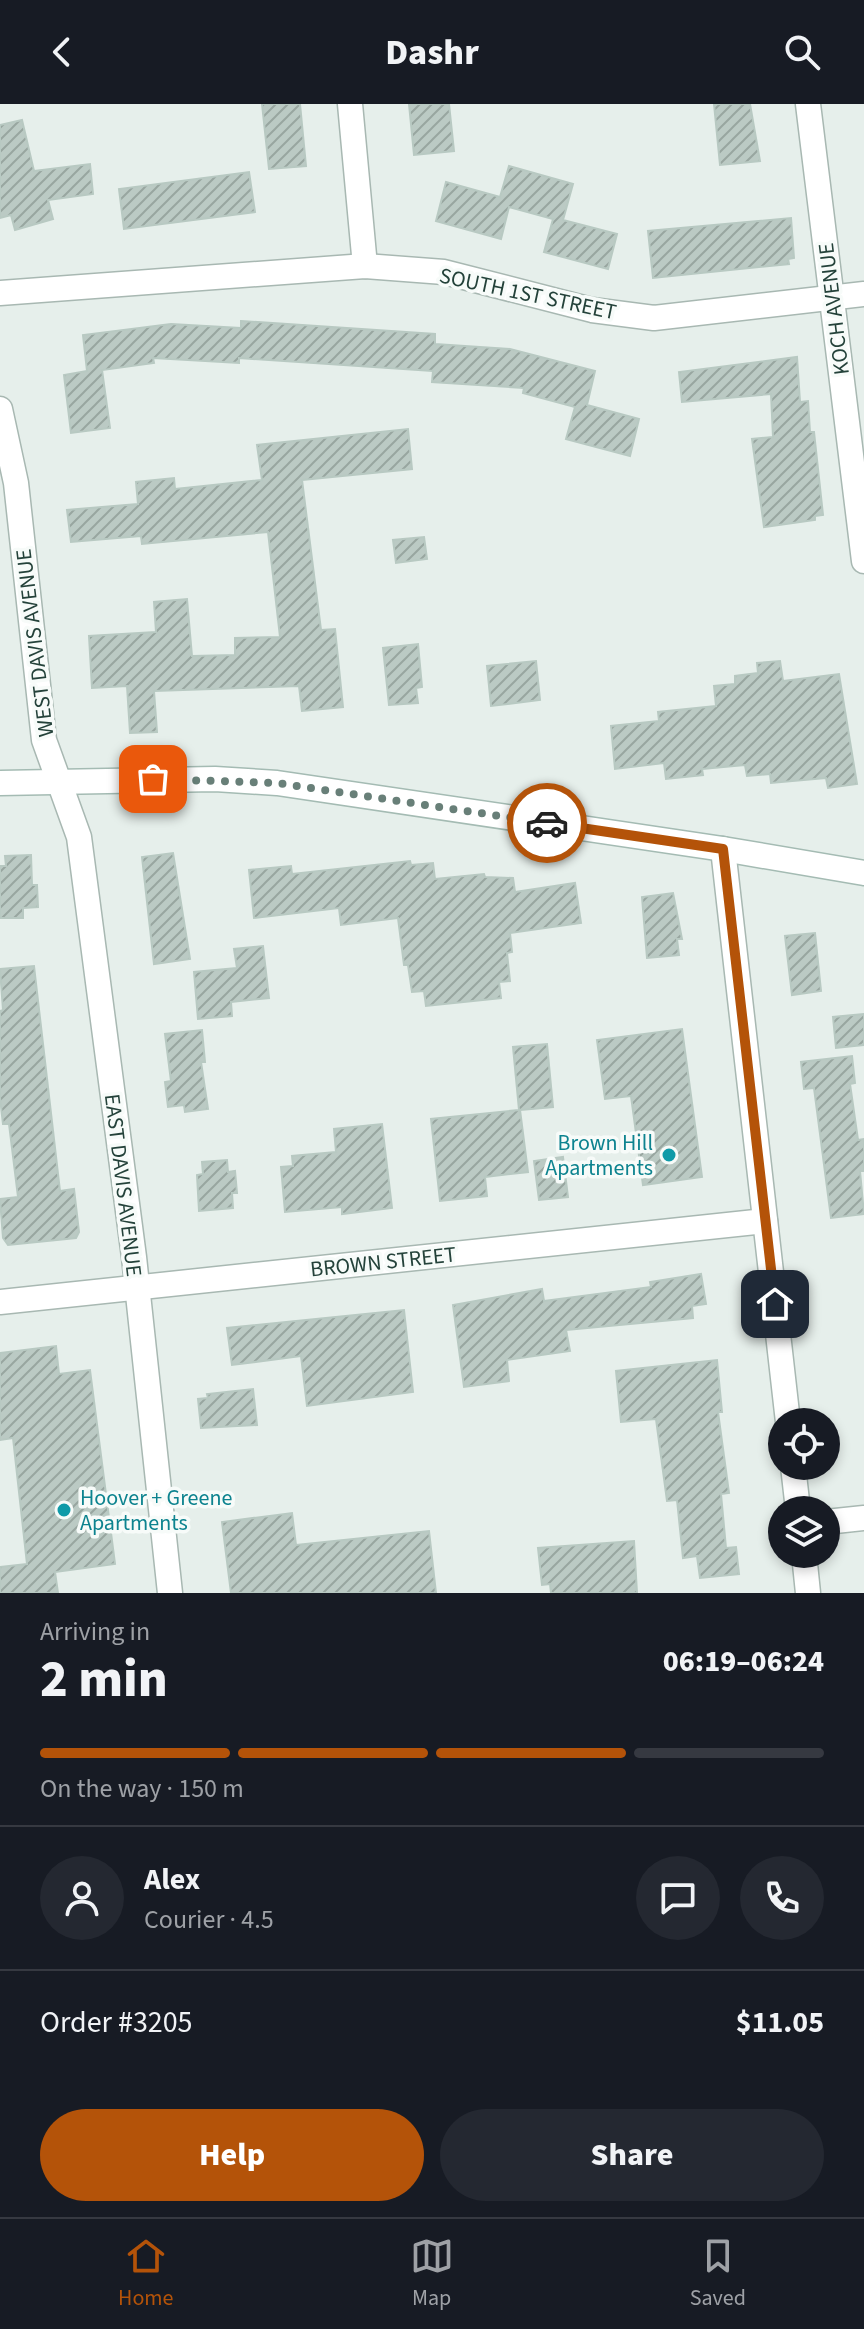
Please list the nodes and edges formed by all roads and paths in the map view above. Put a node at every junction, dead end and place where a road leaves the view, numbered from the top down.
1 (350, 104) edge
2 (808, 104) edge
3 (365, 266) junction
4 (0, 293) edge
5 (864, 294) edge
6 (832, 297) junction
7 (0, 409) edge
8 (864, 561) edge
9 (59, 780) junction
10 (0, 783) edge
11 (723, 849) junction
12 (864, 873) edge
13 (765, 1221) junction
14 (138, 1287) junction
15 (0, 1302) edge
16 (786, 1408) edge
17 (864, 1518) edge
18 (840, 1521) edge
19 (805, 1568) edge
20 (170, 1593) edge
21 (808, 1593) edge

1 - 3 street
2 - 6 street, KOCH AVENUE
3 - 4 street, SOUTH 1ST STREET
3 - 6 street, SOUTH 1ST STREET
5 - 6 street, SOUTH 1ST STREET
6 - 8 street, KOCH AVENUE
7 - 9 street, WEST DAVIS AVENUE
9 - 10 street
9 - 11 street
9 - 14 street, EAST DAVIS AVENUE
11 - 12 street
11 - 13 street
13 - 14 street, BROWN STREET
13 - 16 street
14 - 15 street, BROWN STREET
14 - 20 street, EAST DAVIS AVENUE
17 - 18 street
19 - 21 street

